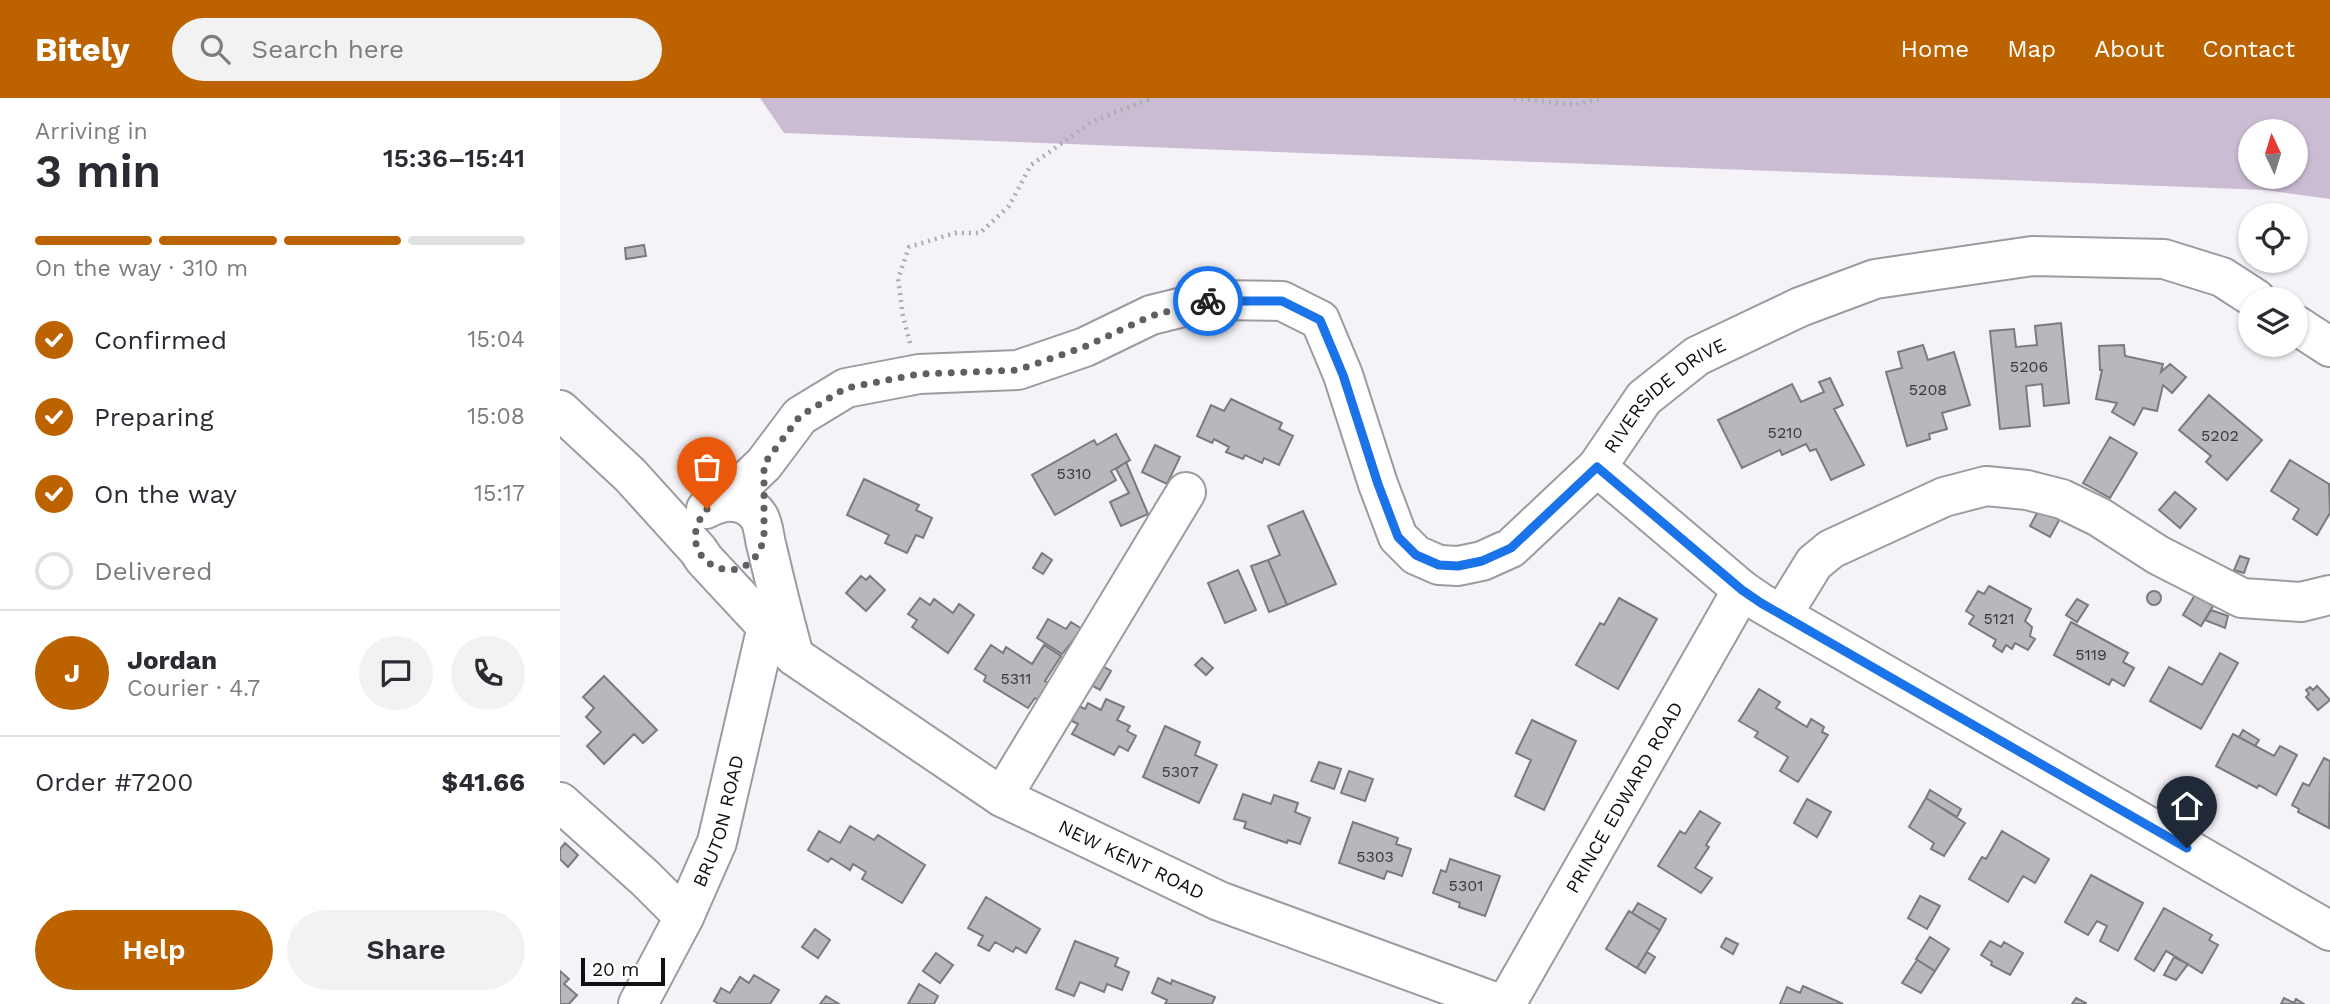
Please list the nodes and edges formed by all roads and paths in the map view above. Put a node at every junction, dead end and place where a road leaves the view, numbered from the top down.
1 (1153, 98) edge
2 (1514, 98) edge
3 (1603, 98) edge
4 (2238, 287) edge
5 (2308, 333) edge
6 (2330, 348) edge
7 (919, 374) junction
8 (560, 410) edge
9 (764, 464) junction
10 (1597, 467) junction
11 (630, 475) junction
12 (1186, 492) dead end
13 (712, 506) junction
14 (764, 532) junction
15 (705, 558) junction
16 (1742, 590) junction
17 (2330, 595) edge
18 (1782, 615) junction
19 (766, 626) junction
20 (794, 656) junction
21 (1002, 797) junction
22 (560, 802) edge
23 (684, 916) junction
24 (2330, 931) edge
25 (638, 1004) edge
26 (1500, 1004) edge
27 (1506, 1004) edge

1 - 7 path
2 - 3 path
4 - 10 street, RIVERSIDE DRIVE
5 - 6 street
7 - 9 street, RIVERSIDE DRIVE
7 - 10 street, RIVERSIDE DRIVE
8 - 11 street, NEW KENT ROAD
9 - 13 street, RIVERSIDE DRIVE
9 - 14 street
10 - 16 street
11 - 13 street, NEW KENT ROAD
11 - 15 street, NEW KENT ROAD
12 - 21 street
13 - 14 street, NEW KENT ROAD
13 - 15 street
14 - 15 street
14 - 20 street, NEW KENT ROAD
15 - 19 street, NEW KENT ROAD
16 - 18 street
16 - 27 street, PRINCE EDWARD ROAD
17 - 18 street
18 - 24 street
19 - 20 street, NEW KENT ROAD
19 - 23 street, BRUTON ROAD
20 - 21 street, NEW KENT ROAD
21 - 26 street, NEW KENT ROAD
22 - 23 street
23 - 25 street, BRUTON ROAD

